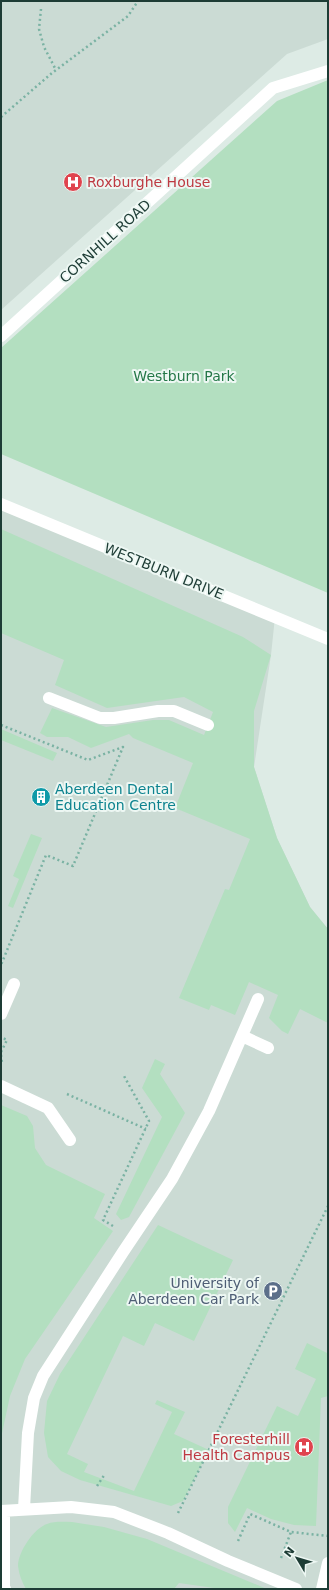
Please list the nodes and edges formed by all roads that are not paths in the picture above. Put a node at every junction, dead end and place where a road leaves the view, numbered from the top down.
1 (323, 73) edge
2 (1, 336) edge
3 (1, 504) edge
4 (328, 639) edge
5 (49, 698) dead end
6 (208, 725) dead end
7 (14, 984) dead end
8 (258, 999) dead end
9 (1, 1014) edge
10 (242, 1036) junction
11 (268, 1048) dead end
12 (1, 1086) edge
13 (70, 1140) dead end
14 (24, 1509) junction
15 (2, 1511) edge
16 (328, 1563) edge
17 (4, 1588) edge
18 (296, 1589) edge
19 (322, 1589) edge

1 - 2 street, CORNHILL ROAD
3 - 4 street, WESTBURN DRIVE
5 - 6 street
7 - 9 street
8 - 10 street
10 - 11 street
10 - 14 street
12 - 13 street
14 - 15 street
14 - 18 street
15 - 17 street
16 - 19 street

